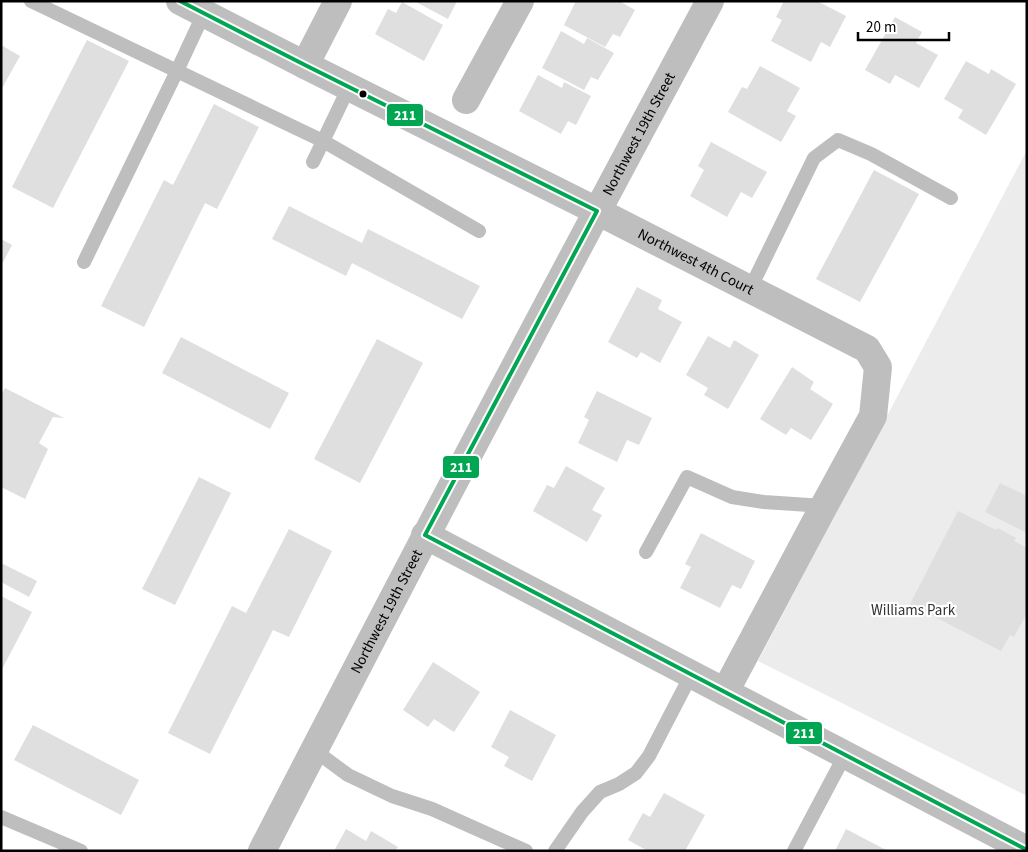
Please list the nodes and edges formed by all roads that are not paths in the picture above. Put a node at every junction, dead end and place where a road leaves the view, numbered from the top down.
1 (31, 1) edge
2 (338, 1) edge
3 (520, 1) edge
4 (710, 1) edge
5 (192, 7) edge
6 (305, 65) junction
7 (177, 71) junction
8 (349, 87) junction
9 (466, 100) dead end
10 (323, 141) junction
11 (313, 162) dead end
12 (951, 198) dead end
13 (597, 211) junction
14 (479, 231) dead end
15 (84, 262) dead end
16 (750, 289) junction
17 (824, 506) junction
18 (426, 535) junction
19 (646, 552) dead end
20 (691, 674) junction
21 (725, 692) junction
22 (314, 750) junction
23 (846, 755) junction
24 (1, 817) edge
25 (1027, 850) edge
26 (81, 851) edge
27 (262, 851) edge
28 (526, 851) edge
29 (555, 851) edge
30 (794, 851) edge

1 - 7 lane
2 - 6 street
3 - 9 street
4 - 13 street, Northwest 19th Street
5 - 6 street, Northwest 4th Court
5 - 7 lane
6 - 8 street, Northwest 4th Court
7 - 10 lane
7 - 15 lane
8 - 10 lane
8 - 13 street, Northwest 4th Court
10 - 11 lane
10 - 14 lane
12 - 16 lane
13 - 16 street, Northwest 4th Court
13 - 18 street, Northwest 19th Street
16 - 17 street, Northwest 4th Court
17 - 19 lane
17 - 21 street, Northwest 4th Court
18 - 20 street
18 - 22 street, Northwest 19th Street
20 - 21 street
20 - 29 lane
21 - 23 street
22 - 27 street, Northwest 19th Street
22 - 28 lane
23 - 25 street
23 - 30 lane
24 - 26 lane

